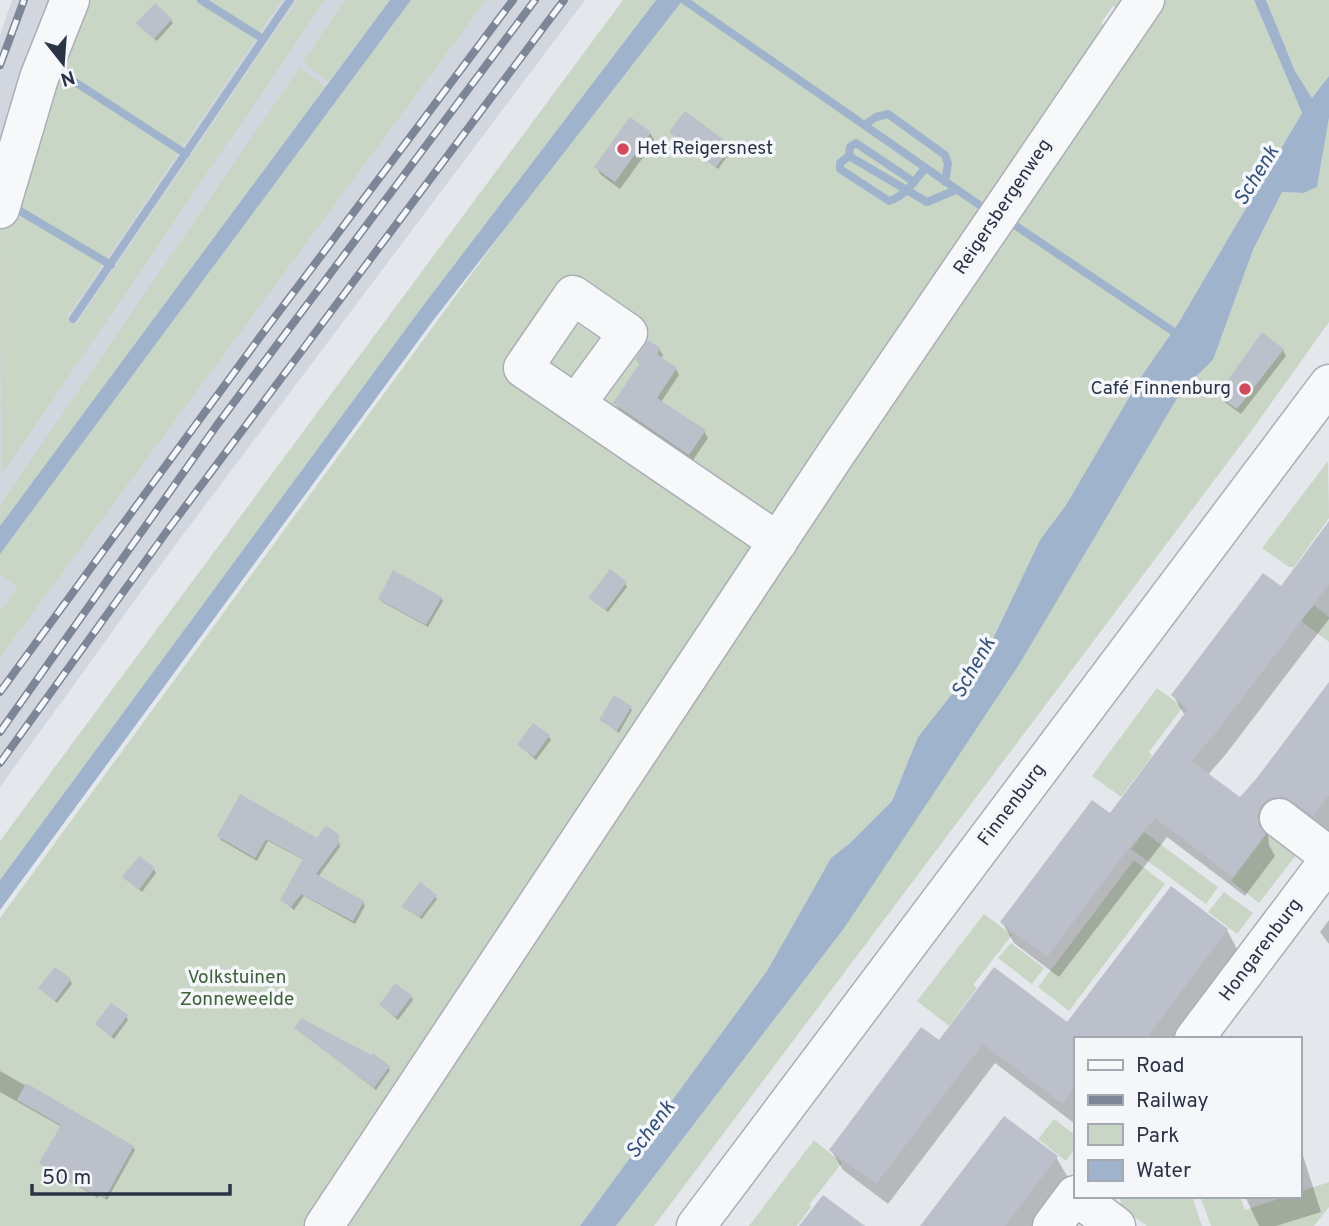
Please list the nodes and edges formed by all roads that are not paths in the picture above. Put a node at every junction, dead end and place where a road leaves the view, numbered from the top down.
1 (71, 0) edge
2 (1145, 0) edge
3 (0, 209) edge
4 (1329, 384) edge
5 (576, 404) dead end
6 (778, 542) junction
7 (1279, 818) dead end
8 (1329, 858) edge
9 (1195, 1037) edge
10 (1074, 1197) edge
11 (1078, 1198) edge
12 (324, 1226) edge
13 (696, 1226) edge
14 (1052, 1226) edge
15 (1116, 1226) edge

1 - 3 street
2 - 6 street, Reigersbergenweg
4 - 13 street, Finnenburg
5 - 6 street
6 - 12 street, Reigersbergenweg
7 - 8 street
8 - 9 street, Hongarenburg
10 - 14 street
11 - 15 street

